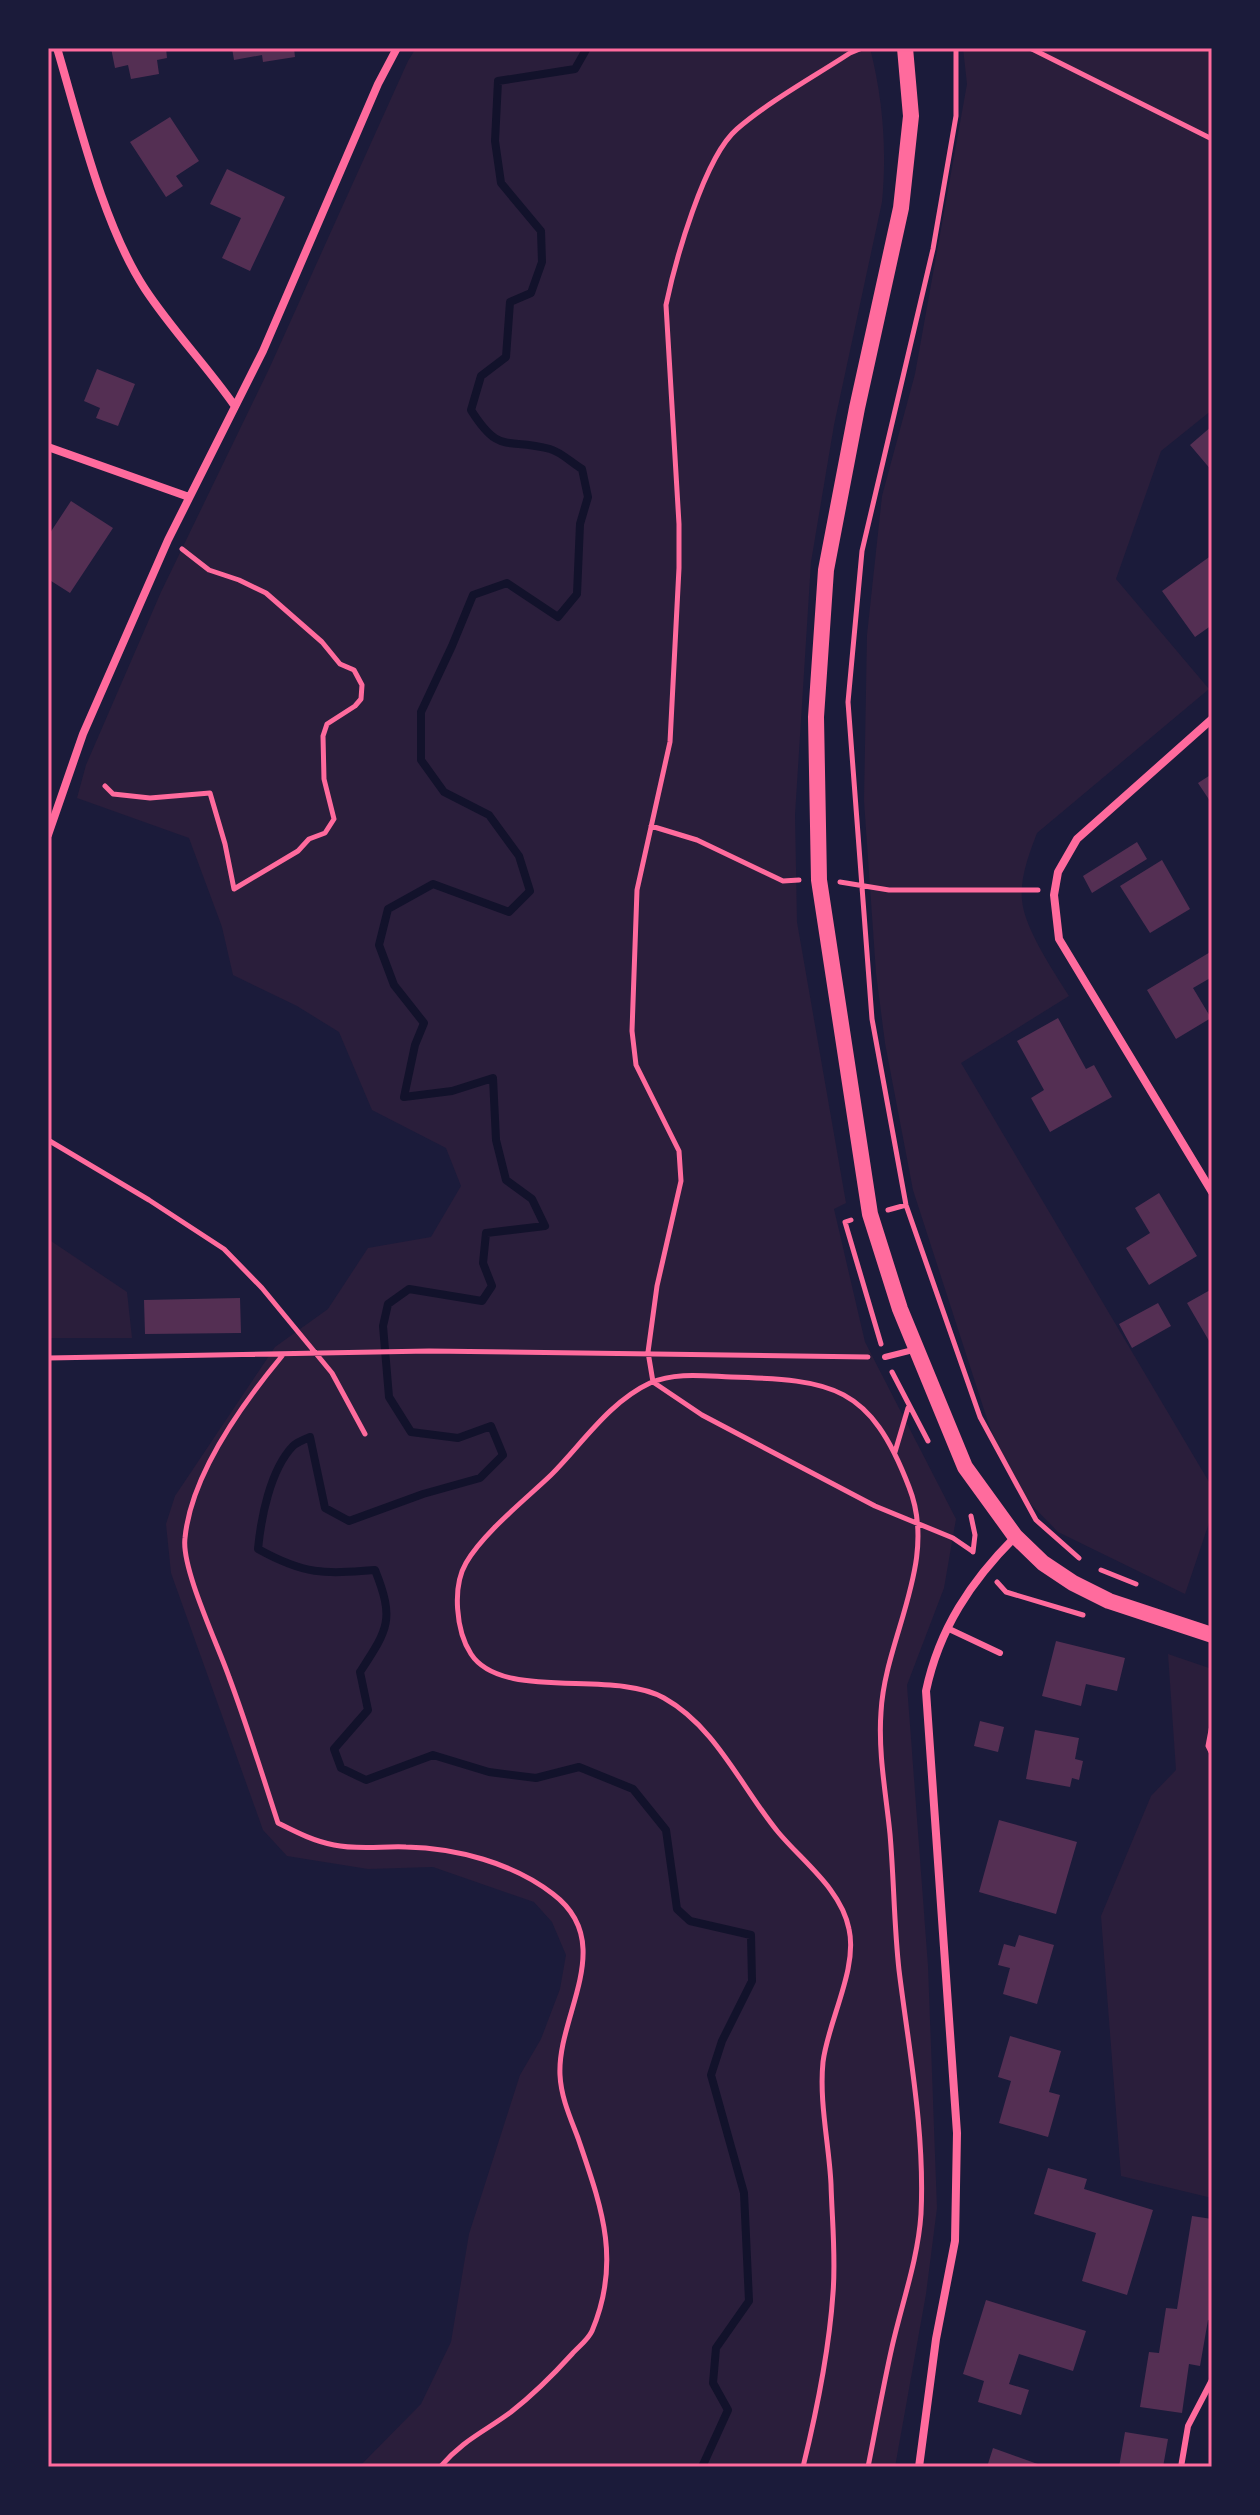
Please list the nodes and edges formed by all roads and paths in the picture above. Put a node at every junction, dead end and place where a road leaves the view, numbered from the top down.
1 (57, 48) edge
2 (397, 48) edge
3 (862, 48) edge
4 (905, 48) edge
5 (956, 48) edge
6 (1030, 48) edge
7 (1212, 139) edge
8 (234, 405) junction
9 (48, 447) edge
10 (189, 497) junction
11 (168, 540) junction
12 (1212, 719) edge
13 (105, 786) dead end
14 (651, 826) junction
15 (48, 835) edge
16 (819, 880) junction
17 (862, 885) junction
18 (1054, 895) junction
19 (48, 1140) edge
20 (1212, 1192) edge
21 (917, 1349) junction
22 (648, 1352) junction
23 (315, 1353) junction
24 (282, 1356) junction
25 (885, 1357) joint
26 (48, 1358) edge
27 (653, 1382) junction
28 (909, 1407) dead end
29 (365, 1434) dead end
30 (894, 1453) junction
31 (917, 1524) junction
32 (1015, 1536) junction
33 (972, 1551) dead end
34 (1084, 1563) dead end
35 (1097, 1568) dead end
36 (1149, 1590) dead end
37 (947, 1628) junction
38 (1212, 1635) edge
39 (1000, 1653) dead end
40 (1212, 1725) edge
41 (1212, 1754) edge
42 (1212, 2380) edge
43 (440, 2467) edge
44 (803, 2467) edge
45 (868, 2467) edge
46 (919, 2467) edge
47 (1181, 2467) edge

1 - 8 street
2 - 8 street
3 - 14 path
4 - 16 main road
5 - 17 path
6 - 7 path
8 - 10 street
9 - 10 street
10 - 11 street
11 - 13 path
11 - 15 street
12 - 18 street
14 - 16 path
14 - 22 path
16 - 17 path
16 - 21 main road
17 - 18 path
17 - 34 path
18 - 20 street
19 - 23 path
21 - 25 lane
21 - 32 main road
22 - 23 path
22 - 25 path
22 - 27 path
23 - 24 path
23 - 29 path
24 - 26 path
24 - 43 path
27 - 30 path
27 - 31 path
27 - 44 path
28 - 30 path
30 - 31 path
31 - 33 path
31 - 45 path
32 - 37 street
32 - 38 main road
35 - 36 path
37 - 39 lane
37 - 46 street
40 - 41 path
42 - 47 lane

